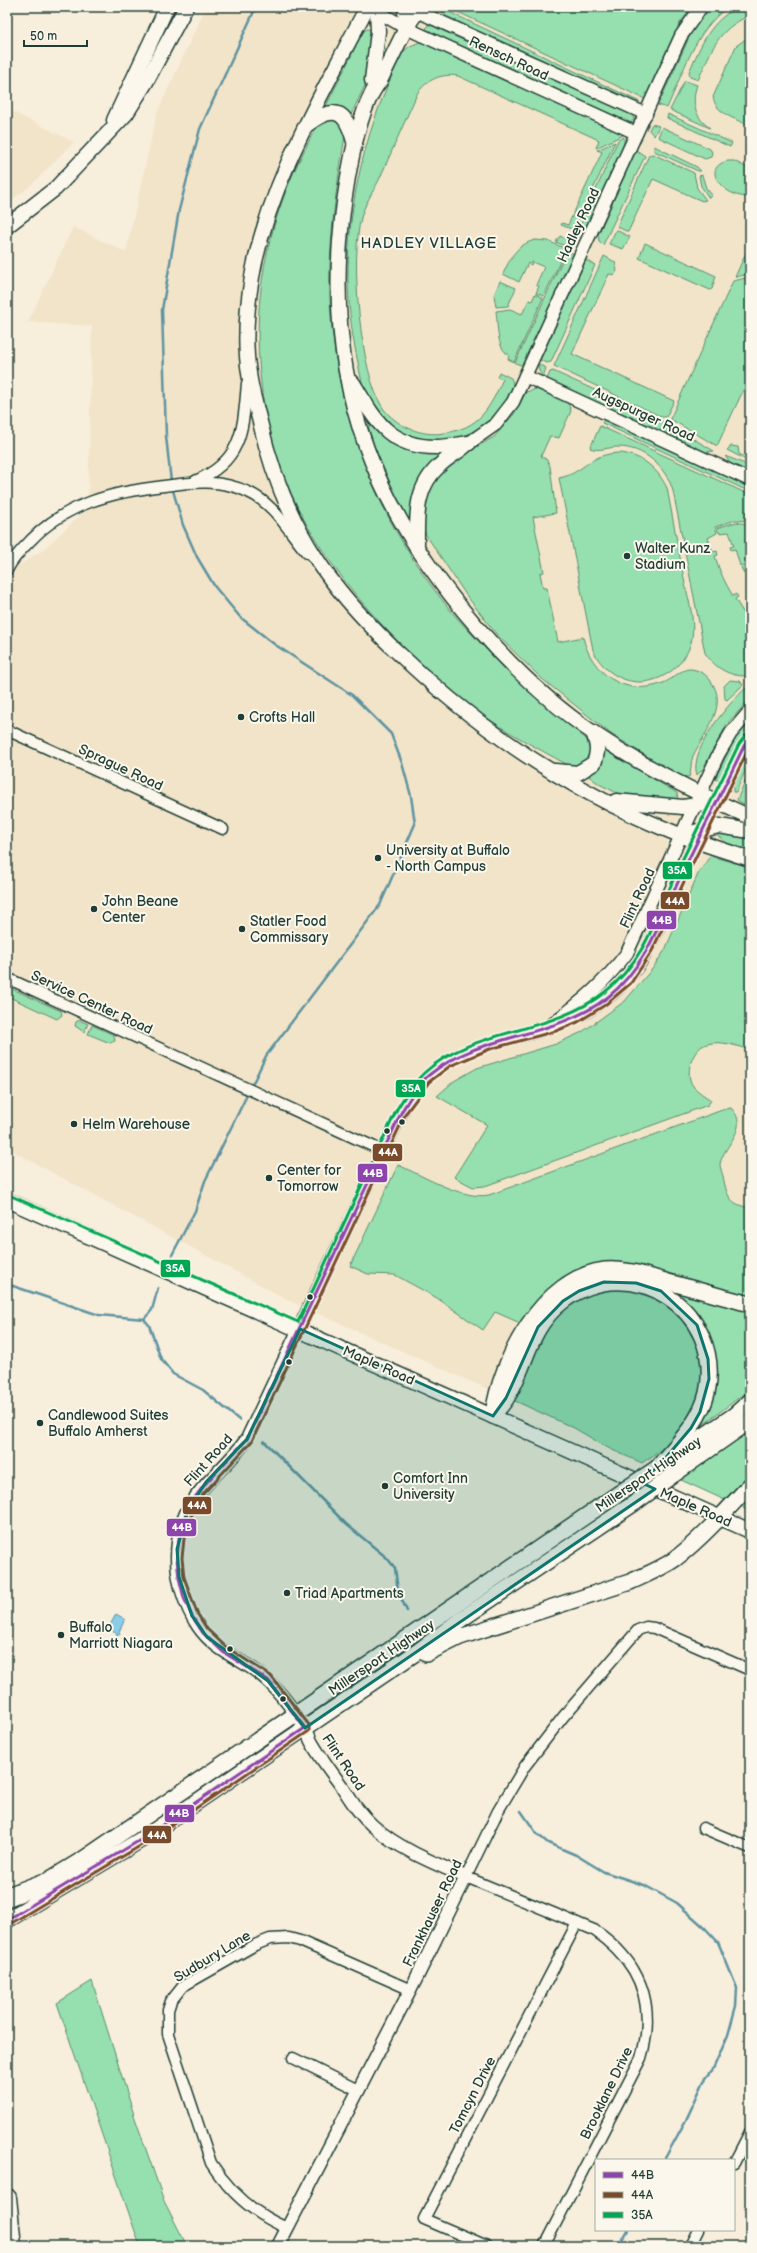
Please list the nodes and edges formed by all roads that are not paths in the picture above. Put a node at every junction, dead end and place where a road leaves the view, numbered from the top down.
1 (167, 7) edge
2 (186, 7) edge
3 (701, 7) edge
4 (373, 8) edge
5 (412, 8) edge
6 (406, 28) junction
7 (375, 88) junction
8 (646, 114) junction
9 (306, 125) junction
10 (109, 131) junction
11 (636, 134) junction
12 (355, 146) junction
13 (7, 226) edge
14 (346, 370) junction
15 (248, 372) junction
16 (525, 376) junction
17 (469, 443) junction
18 (750, 480) edge
19 (189, 483) junction
20 (417, 548) junction
21 (7, 570) edge
22 (327, 575) junction
23 (750, 711) edge
24 (7, 730) edge
25 (593, 732) junction
26 (750, 738) edge
27 (549, 769) junction
28 (603, 799) junction
29 (698, 800) junction
30 (718, 802) junction
31 (750, 817) edge
32 (223, 829) dead end
33 (750, 831) edge
34 (702, 834) junction
35 (682, 835) junction
36 (750, 859) edge
37 (7, 978) edge
38 (542, 1030) junction
39 (383, 1151) junction
40 (7, 1200) edge
41 (750, 1304) edge
42 (300, 1329) junction
43 (750, 1400) edge
44 (493, 1416) junction
45 (750, 1422) edge
46 (657, 1468) junction
47 (750, 1485) edge
48 (718, 1517) junction
49 (750, 1531) edge
50 (394, 1667) junction
51 (750, 1670) edge
52 (296, 1715) junction
53 (305, 1728) junction
54 (703, 1828) dead end
55 (750, 1848) edge
56 (466, 1877) junction
57 (44, 1883) junction
58 (7, 1897) edge
59 (7, 1905) edge
60 (7, 1920) edge
61 (577, 1923) junction
62 (411, 1990) junction
63 (293, 2058) dead end
64 (358, 2090) junction
65 (750, 2132) edge
66 (735, 2161) edge
67 (7, 2198) edge
68 (287, 2228) junction
69 (698, 2231) edge
70 (12, 2246) edge
71 (278, 2246) edge
72 (487, 2246) edge
73 (544, 2246) edge
74 (690, 2246) edge

1 - 10 main road
2 - 10 main road
3 - 8 street, Hadley Road
4 - 6 street, Rensch Road
4 - 7 main road
4 - 9 main road
5 - 6 main road
5 - 8 street, Rensch Road
6 - 7 main road
6 - 11 street, Rensch Road
7 - 12 main road
8 - 11 street, Hadley Road
9 - 12 main road
9 - 15 main road
10 - 13 main road
11 - 16 street, Hadley Road
12 - 14 main road
14 - 17 main road
14 - 20 main road
15 - 19 street
15 - 22 main road
16 - 17 street, Hadley Road
16 - 18 street, Augspurger Road
17 - 20 main road
19 - 21 street
19 - 22 street
20 - 25 main road
22 - 27 main road
23 - 29 street, Flint Road
24 - 32 street, Sprague Road
25 - 27 main road
25 - 29 main road
26 - 30 street, Flint Road
27 - 28 main road
28 - 29 main road
28 - 35 main road
29 - 30 main road
29 - 35 street, Flint Road
30 - 31 main road
30 - 34 street, Flint Road
33 - 34 main road
34 - 35 main road
34 - 36 main road
34 - 38 street, Flint Road
35 - 38 street, Flint Road
37 - 39 street, Service Center Road
38 - 39 street, Flint Road
39 - 42 street, Flint Road
40 - 42 main road, Maple Road
41 - 44 main road
42 - 44 main road, Maple Road
42 - 52 street, Flint Road
43 - 46 main road, Millersport Highway
44 - 46 main road
44 - 48 main road, Maple Road
45 - 50 main road, Millersport Highway, bridge
46 - 52 main road, Millersport Highway, bridge
47 - 48 main road
48 - 49 main road, Maple Road
48 - 50 main road
50 - 53 main road, Millersport Highway
51 - 56 street, Frankhauser Road
52 - 53 street, Flint Road
52 - 57 main road, Millersport Highway
53 - 56 street, Flint Road
53 - 60 main road, Millersport Highway
54 - 55 street
56 - 61 street, Brooklane Drive
56 - 62 street, Frankhauser Road
57 - 58 highway
57 - 59 main road, Millersport Highway
61 - 72 street, Tomcyn Drive
61 - 73 street, Brooklane Drive
62 - 64 street, Frankhauser Road
62 - 68 street, Sudbury Lane
63 - 64 street
64 - 68 street, Frankhauser Road
65 - 66 street
67 - 70 highway
68 - 71 street, Frankhauser Road
69 - 74 street

